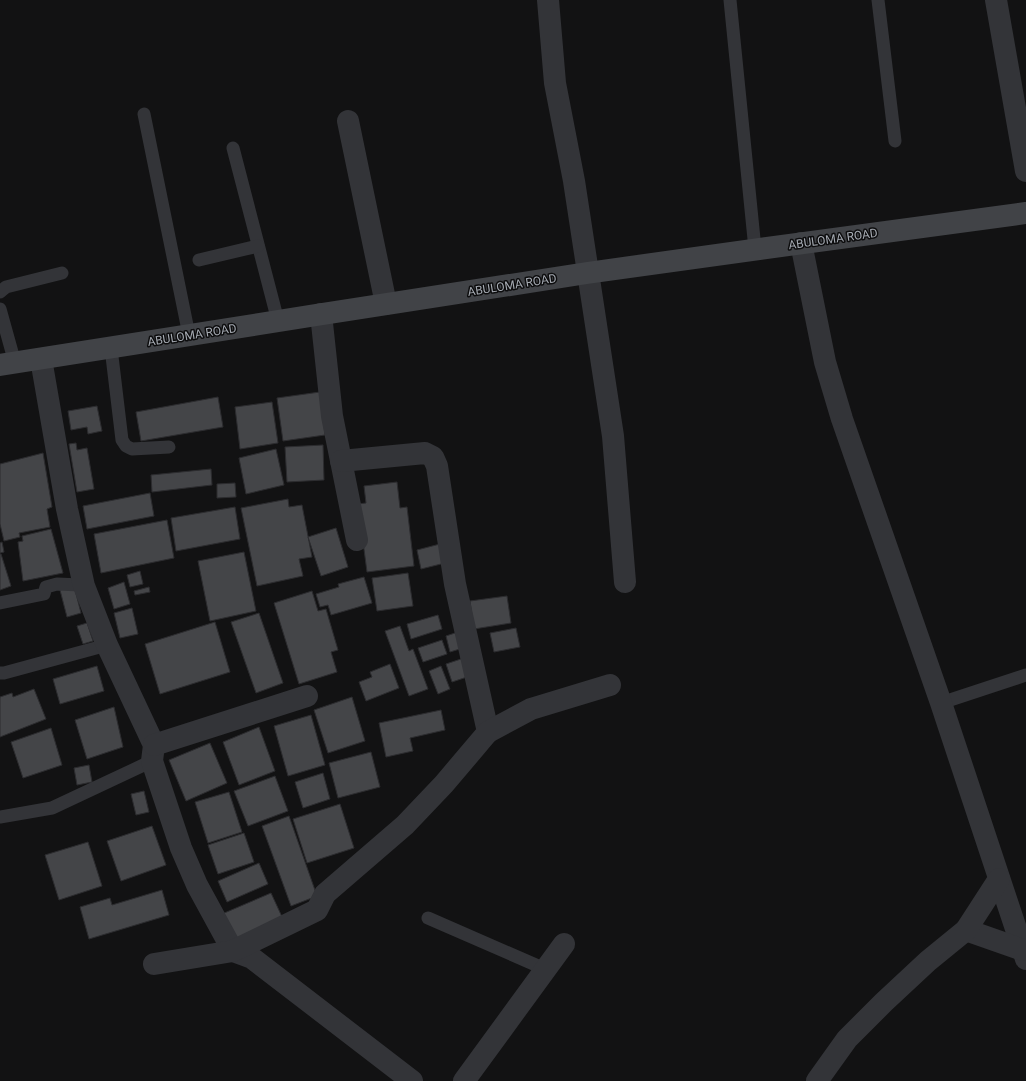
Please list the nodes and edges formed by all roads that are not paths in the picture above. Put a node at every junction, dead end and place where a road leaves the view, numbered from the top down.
1 (548, 0) edge
2 (730, 0) edge
3 (878, 0) edge
4 (996, 0) edge
5 (144, 114) dead end
6 (348, 121) dead end
7 (895, 141) dead end
8 (233, 148) dead end
9 (1026, 171) edge
10 (1026, 213) edge
11 (801, 243) junction
12 (258, 246) junction
13 (755, 249) junction
14 (199, 260) dead end
15 (62, 273) dead end
16 (589, 273) junction
17 (0, 292) edge
18 (386, 304) junction
19 (0, 308) edge
20 (321, 314) junction
21 (278, 321) junction
22 (189, 335) junction
23 (111, 348) junction
24 (41, 359) junction
25 (7, 364) edge
26 (169, 447) dead end
27 (341, 461) junction
28 (357, 540) dead end
29 (625, 582) dead end
30 (84, 586) junction
31 (0, 603) edge
32 (107, 645) junction
33 (0, 672) edge
34 (1026, 675) edge
35 (610, 685) dead end
36 (307, 696) dead end
37 (941, 703) junction
38 (488, 732) junction
39 (153, 753) junction
40 (0, 816) edge
41 (999, 879) junction
42 (428, 918) dead end
43 (966, 930) junction
44 (564, 944) dead end
45 (233, 951) junction
46 (1025, 954) edge
47 (154, 964) dead end
48 (545, 969) junction
49 (412, 1081) edge
50 (464, 1081) edge
51 (817, 1081) edge

1 - 16 street
2 - 13 lane
3 - 7 lane
4 - 9 street
5 - 22 lane
6 - 18 street
8 - 12 lane
10 - 11 street, ABULOMA ROAD
11 - 13 street, ABULOMA ROAD
11 - 37 street
12 - 14 lane
12 - 21 lane
13 - 16 street, ABULOMA ROAD
15 - 17 lane
16 - 18 street, ABULOMA ROAD
16 - 29 street
18 - 20 street, ABULOMA ROAD
19 - 25 lane
20 - 21 street, ABULOMA ROAD
20 - 27 street
21 - 22 street, ABULOMA ROAD
22 - 23 street, ABULOMA ROAD
23 - 24 street, ABULOMA ROAD
23 - 26 lane
24 - 25 street, ABULOMA ROAD
24 - 30 street
27 - 28 street
27 - 38 street
30 - 31 lane
30 - 32 street
32 - 33 lane
32 - 39 street
34 - 37 lane
35 - 38 street
36 - 39 street
37 - 41 street
38 - 45 street
39 - 40 lane
39 - 45 street
41 - 43 street
41 - 46 street
42 - 48 lane
43 - 46 street
43 - 51 street
44 - 48 street
45 - 47 street
45 - 49 street
48 - 50 street

